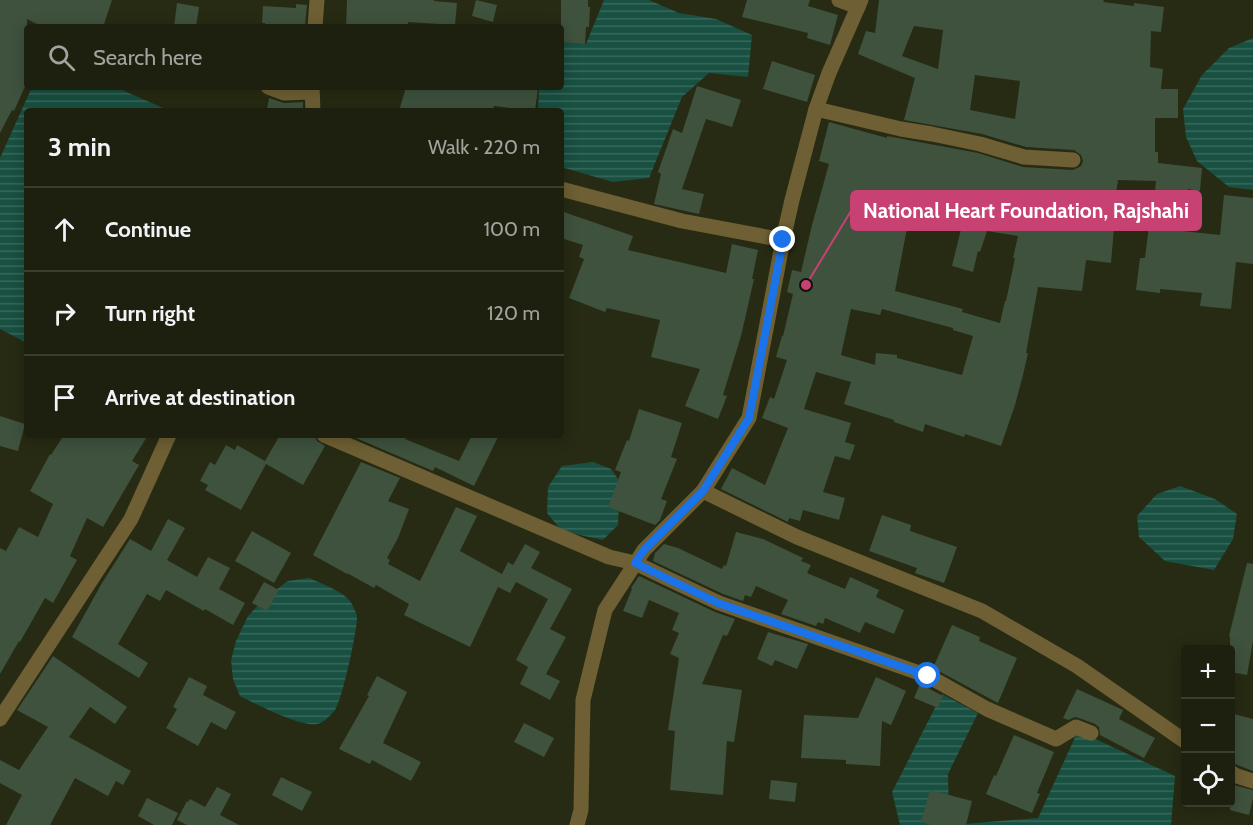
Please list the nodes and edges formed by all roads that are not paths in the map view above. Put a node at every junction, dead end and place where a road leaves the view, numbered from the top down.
1 (317, 0) edge
2 (839, 0) edge
3 (860, 4) edge
4 (315, 24) edge
5 (276, 90) edge
6 (312, 90) edge
7 (314, 108) edge
8 (816, 109) junction
9 (1072, 160) dead end
10 (564, 190) edge
11 (783, 240) junction
12 (168, 438) edge
13 (331, 438) edge
14 (703, 491) junction
15 (635, 563) junction
16 (0, 719) edge
17 (1091, 733) dead end
18 (1181, 739) edge
19 (1235, 775) edge
20 (1253, 781) edge
21 (577, 825) edge

1 - 4 street
2 - 3 street
3 - 8 street
5 - 6 street
6 - 7 street
8 - 9 street
8 - 11 street
10 - 11 street
11 - 14 street
12 - 16 street
13 - 15 street
14 - 15 street
14 - 18 street
15 - 17 street
15 - 21 street
19 - 20 street

